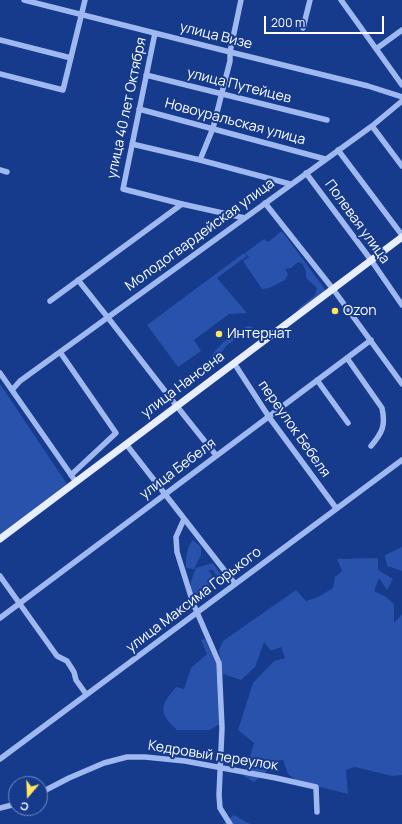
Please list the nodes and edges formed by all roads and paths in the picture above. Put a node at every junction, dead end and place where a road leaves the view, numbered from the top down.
1 (24, 0) edge
2 (85, 0) edge
3 (241, 0) edge
4 (310, 0) edge
5 (341, 0) edge
6 (82, 14) junction
7 (303, 28) dead end
8 (402, 30) edge
9 (155, 33) junction
10 (0, 40) edge
11 (376, 49) junction
12 (230, 52) junction
13 (71, 58) junction
14 (0, 74) edge
15 (146, 76) junction
16 (402, 85) edge
17 (222, 94) junction
18 (402, 98) edge
19 (402, 101) edge
20 (139, 109) junction
21 (327, 120) dead end
22 (372, 126) junction
23 (213, 128) junction
24 (132, 144) junction
25 (338, 150) junction
26 (325, 159) junction
27 (200, 160) junction
28 (402, 166) edge
29 (0, 170) edge
30 (7, 172) dead end
31 (306, 173) junction
32 (290, 184) junction
33 (265, 203) junction
34 (182, 204) junction
35 (245, 218) junction
36 (402, 236) edge
37 (371, 260) junction
38 (78, 280) junction
39 (333, 289) junction
40 (50, 301) dead end
41 (402, 305) edge
42 (108, 316) junction
43 (371, 340) junction
44 (60, 352) junction
45 (347, 358) junction
46 (234, 363) junction
47 (0, 373) edge
48 (317, 380) junction
49 (402, 384) edge
50 (12, 390) junction
51 (177, 407) junction
52 (270, 417) junction
53 (348, 423) dead end
54 (126, 444) junction
55 (371, 446) dead end
56 (216, 456) junction
57 (402, 460) edge
58 (71, 475) junction
59 (76, 482) junction
60 (164, 494) junction
61 (336, 508) junction
62 (184, 519) junction
63 (0, 539) edge
64 (0, 576) edge
65 (235, 584) junction
66 (20, 603) junction
67 (197, 612) junction
68 (0, 618) edge
69 (86, 694) junction
70 (0, 759) edge
71 (221, 768) junction
72 (48, 789) edge
73 (317, 812) dead end
74 (230, 824) edge

1 - 6 street, улица Визе
2 - 6 street
3 - 12 street
4 - 7 street
5 - 11 street
6 - 9 street, улица Визе
6 - 13 street
8 - 11 street
9 - 12 street, улица Визе
9 - 15 street, улица 40 лет Октября
10 - 13 street
11 - 16 street
12 - 17 street
12 - 18 street, улица Визе
13 - 14 street
15 - 17 street, улица Путейцев
15 - 20 street, улица 40 лет Октября
17 - 21 street, улица Путейцев
17 - 23 street
19 - 22 street, Молодогвардейская улица
20 - 23 street, Новоуральская улица
20 - 24 street, улица 40 лет Октября
22 - 25 street, Молодогвардейская улица
22 - 28 street
23 - 26 street, Новоуральская улица
23 - 27 street
24 - 27 street
24 - 34 street, улица 40 лет Октября
25 - 26 street, Молодогвардейская улица
25 - 36 street
26 - 31 street, Молодогвардейская улица
27 - 32 street
29 - 30 street
31 - 32 street, Молодогвардейская улица
31 - 37 street, Полевая улица
32 - 33 street, Молодогвардейская улица
33 - 35 street, Молодогвардейская улица
33 - 39 street
34 - 35 street
34 - 38 street
35 - 42 street, Молодогвардейская улица
36 - 37 main road, улица Нансена
37 - 39 main road, улица Нансена
37 - 41 street, Полевая улица
38 - 40 street
38 - 42 street
39 - 43 street
39 - 46 main road, улица Нансена
42 - 44 street, Молодогвардейская улица
42 - 51 street
43 - 45 street, улица Бебеля
43 - 49 street
44 - 50 street, Молодогвардейская улица
44 - 58 street
45 - 48 street, улица Бебеля
45 - 55 street
46 - 51 main road, улица Нансена
46 - 52 street, переулок Бебеля
47 - 50 street
48 - 52 street, улица Бебеля
48 - 53 street
50 - 58 street
51 - 54 main road, улица Нансена
51 - 56 street
52 - 56 street, улица Бебеля
52 - 61 street, переулок Бебеля
54 - 59 main road, улица Нансена
54 - 60 street
56 - 60 street, улица Бебеля
57 - 61 street, улица Максима Горького
58 - 59 street
59 - 63 main road, улица Нансена
60 - 62 street
60 - 66 street, улица Бебеля
61 - 65 street, улица Максима Горького
62 - 65 street
62 - 67 street
64 - 66 street
65 - 67 street, улица Максима Горького
66 - 68 street, улица Бебеля
66 - 69 street
67 - 69 street, улица Максима Горького
67 - 71 street
69 - 70 street, улица Максима Горького
71 - 72 street, Кедровый переулок
71 - 73 street, Кедровый переулок
71 - 74 street

